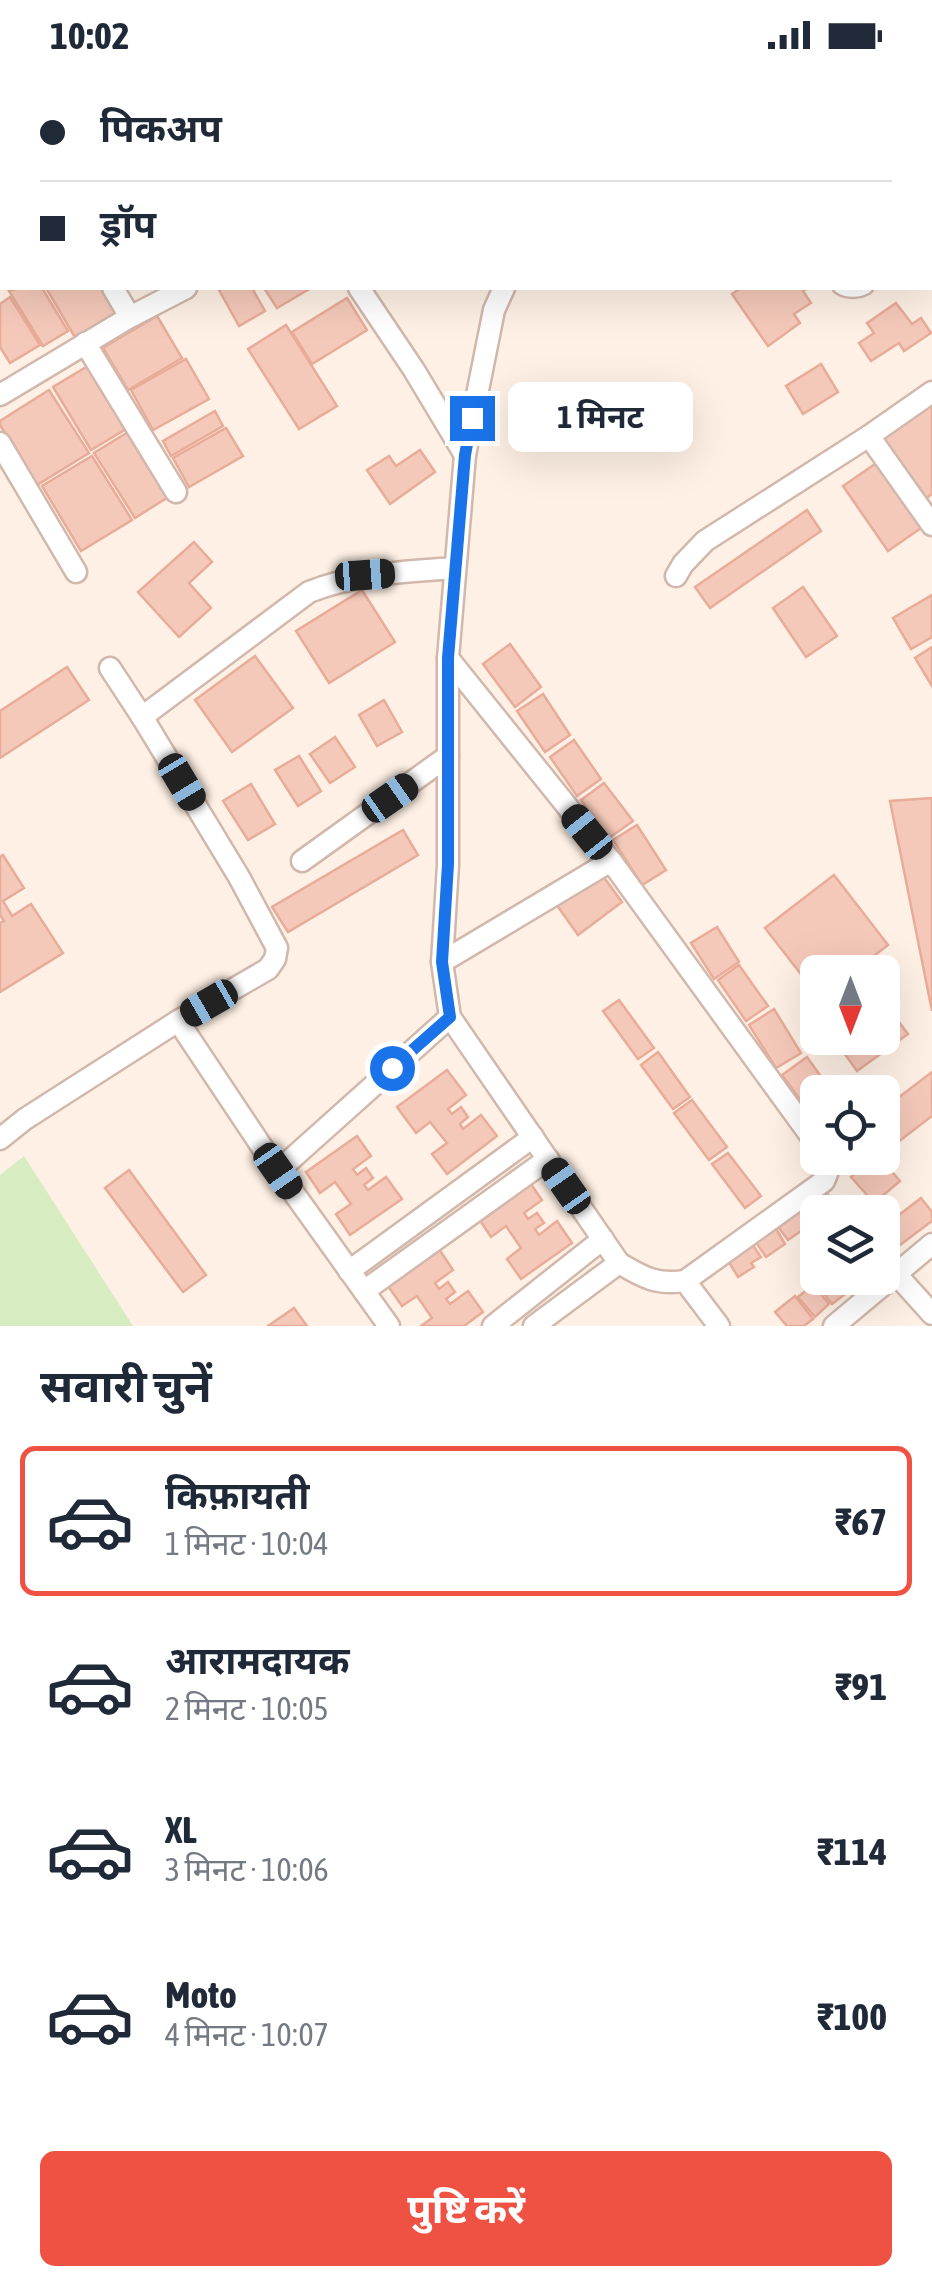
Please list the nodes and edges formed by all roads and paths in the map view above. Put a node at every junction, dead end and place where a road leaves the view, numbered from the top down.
1 (115, 290) edge
2 (182, 290) edge
3 (360, 290) edge
4 (503, 290) edge
5 (130, 317) junction
6 (85, 343) junction
7 (932, 392) edge
8 (0, 395) edge
9 (869, 436) junction
10 (0, 443) edge
11 (465, 455) junction
12 (176, 492) dead end
13 (932, 524) edge
14 (455, 568) junction
15 (76, 572) dead end
16 (676, 576) dead end
17 (448, 658) junction
18 (110, 668) dead end
19 (142, 717) junction
20 (448, 756) junction
21 (302, 861) dead end
22 (610, 861) junction
23 (442, 962) junction
24 (450, 1017) junction
25 (178, 1021) junction
26 (800, 1121) edge
27 (533, 1137) junction
28 (0, 1139) edge
29 (548, 1160) junction
30 (278, 1171) junction
31 (826, 1175) edge
32 (603, 1239) junction
33 (932, 1244) edge
34 (619, 1263) junction
35 (349, 1271) junction
36 (900, 1271) edge
37 (900, 1278) edge
38 (686, 1280) junction
39 (364, 1291) junction
40 (871, 1295) edge
41 (932, 1314) edge
42 (709, 1322) edge
43 (388, 1326) edge
44 (493, 1326) edge
45 (534, 1326) edge
46 (834, 1326) edge

1 - 5 street
2 - 5 street
3 - 11 street
4 - 11 street
5 - 6 street
6 - 8 street
6 - 12 street
7 - 9 street
9 - 13 street
9 - 16 street
10 - 15 street
11 - 14 street
14 - 17 street
14 - 19 street
17 - 20 street
17 - 22 street
18 - 19 street
19 - 25 street
20 - 21 street
20 - 23 street
22 - 23 street
22 - 26 street
23 - 24 street
24 - 27 street
24 - 30 street
25 - 28 street
25 - 30 street
27 - 29 street
27 - 35 street
29 - 32 street
29 - 39 street
30 - 35 street
31 - 38 street
32 - 34 street
32 - 44 street
33 - 36 street
34 - 38 street
34 - 45 street
35 - 39 street
37 - 41 street
38 - 42 street
39 - 43 street
40 - 46 street

